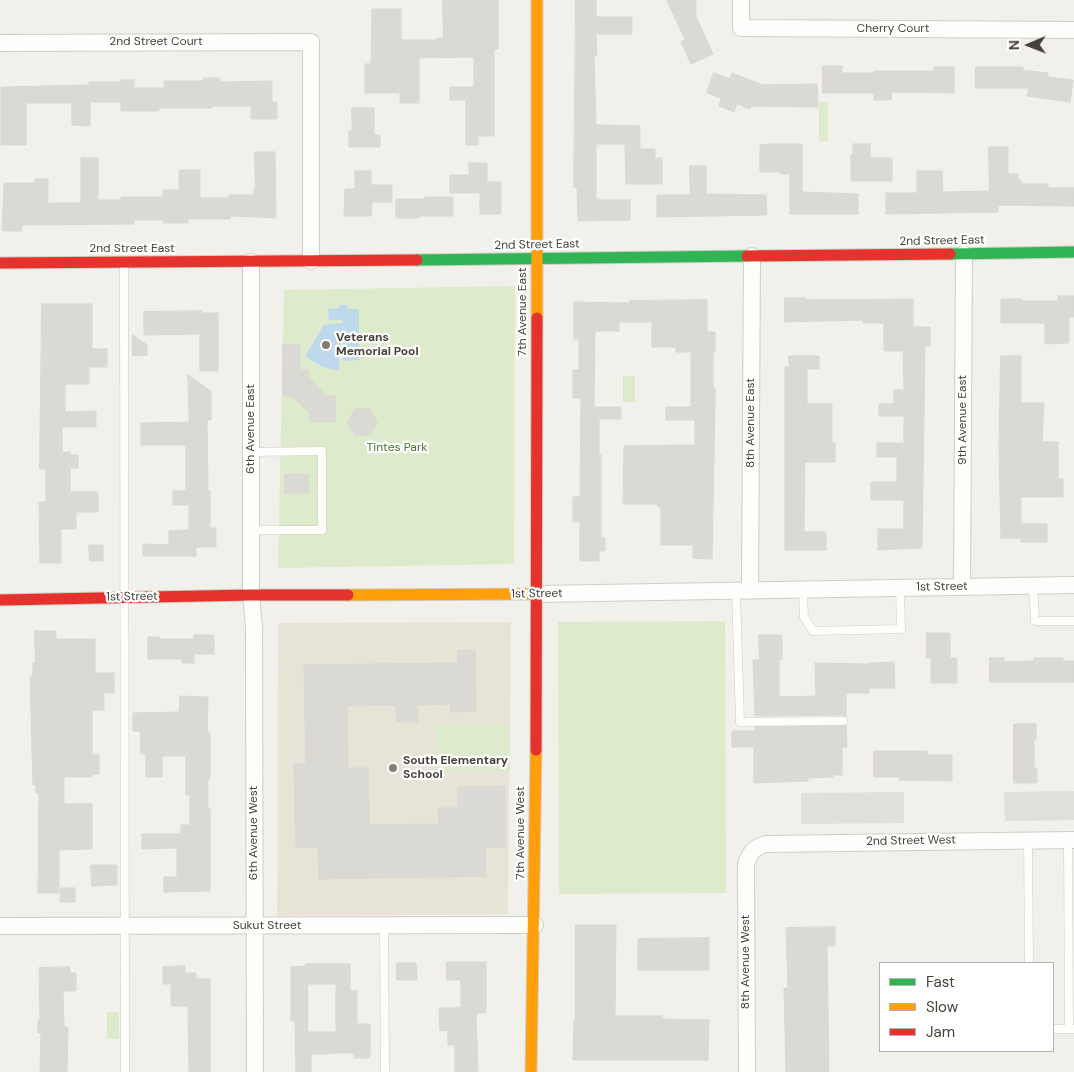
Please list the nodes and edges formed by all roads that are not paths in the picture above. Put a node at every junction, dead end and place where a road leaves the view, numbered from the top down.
1 (537, 0) edge
2 (741, 0) edge
3 (1074, 30) edge
4 (0, 43) edge
5 (1074, 252) edge
6 (964, 254) junction
7 (752, 256) junction
8 (537, 259) junction
9 (311, 261) junction
10 (251, 262) junction
11 (0, 263) edge
12 (124, 263) junction
13 (251, 452) junction
14 (251, 530) junction
15 (1033, 585) junction
16 (1074, 585) edge
17 (962, 586) junction
18 (900, 588) junction
19 (802, 590) junction
20 (743, 591) junction
21 (537, 594) junction
22 (251, 595) junction
23 (125, 597) junction
24 (0, 600) edge
25 (1074, 621) edge
26 (843, 721) dead end
27 (1028, 840) junction
28 (1071, 840) edge
29 (751, 852) joint
30 (535, 925) junction
31 (0, 926) edge
32 (384, 926) junction
33 (125, 927) junction
34 (255, 927) junction
35 (1029, 962) edge
36 (1054, 1029) edge
37 (1071, 1029) edge
38 (125, 1072) edge
39 (255, 1072) edge
40 (385, 1072) edge
41 (531, 1072) edge
42 (747, 1072) edge

1 - 8 street, 7th Avenue East
2 - 3 street, Cherry Court
4 - 9 street, 2nd Street Court
5 - 6 street, 2nd Street East
6 - 7 street, 2nd Street East
6 - 17 street, 9th Avenue East
7 - 8 street, 2nd Street East
7 - 20 street, 8th Avenue East
8 - 9 street, 2nd Street East
8 - 21 street, 7th Avenue East
9 - 10 street, 2nd Street East
10 - 12 street, 2nd Street East
10 - 13 street, 6th Avenue East
11 - 12 street, 2nd Street East
12 - 23 lane
13 - 14 street, 6th Avenue East
13 - 14 lane
14 - 22 street, 6th Avenue East
15 - 16 street, 1st Street
15 - 17 street, 1st Street
15 - 25 lane
17 - 18 street, 1st Street
18 - 19 street, 1st Street
18 - 19 lane
19 - 20 street, 1st Street
20 - 21 street, 1st Street
20 - 26 lane
21 - 22 street, 1st Street
21 - 30 street, 7th Avenue West
22 - 23 street, 1st Street
22 - 34 street, 6th Avenue West
23 - 24 street, 1st Street
23 - 33 lane
27 - 28 street, 2nd Street West
27 - 29 street, 2nd Street West
27 - 35 lane
28 - 37 lane
29 - 42 street, 8th Avenue West
30 - 32 street, Sukut Street
30 - 41 street, 7th Avenue West
31 - 33 street, Sukut Street
32 - 34 street, Sukut Street
32 - 40 lane
33 - 34 street, Sukut Street
33 - 38 lane
34 - 39 street, 6th Avenue West
36 - 37 lane

